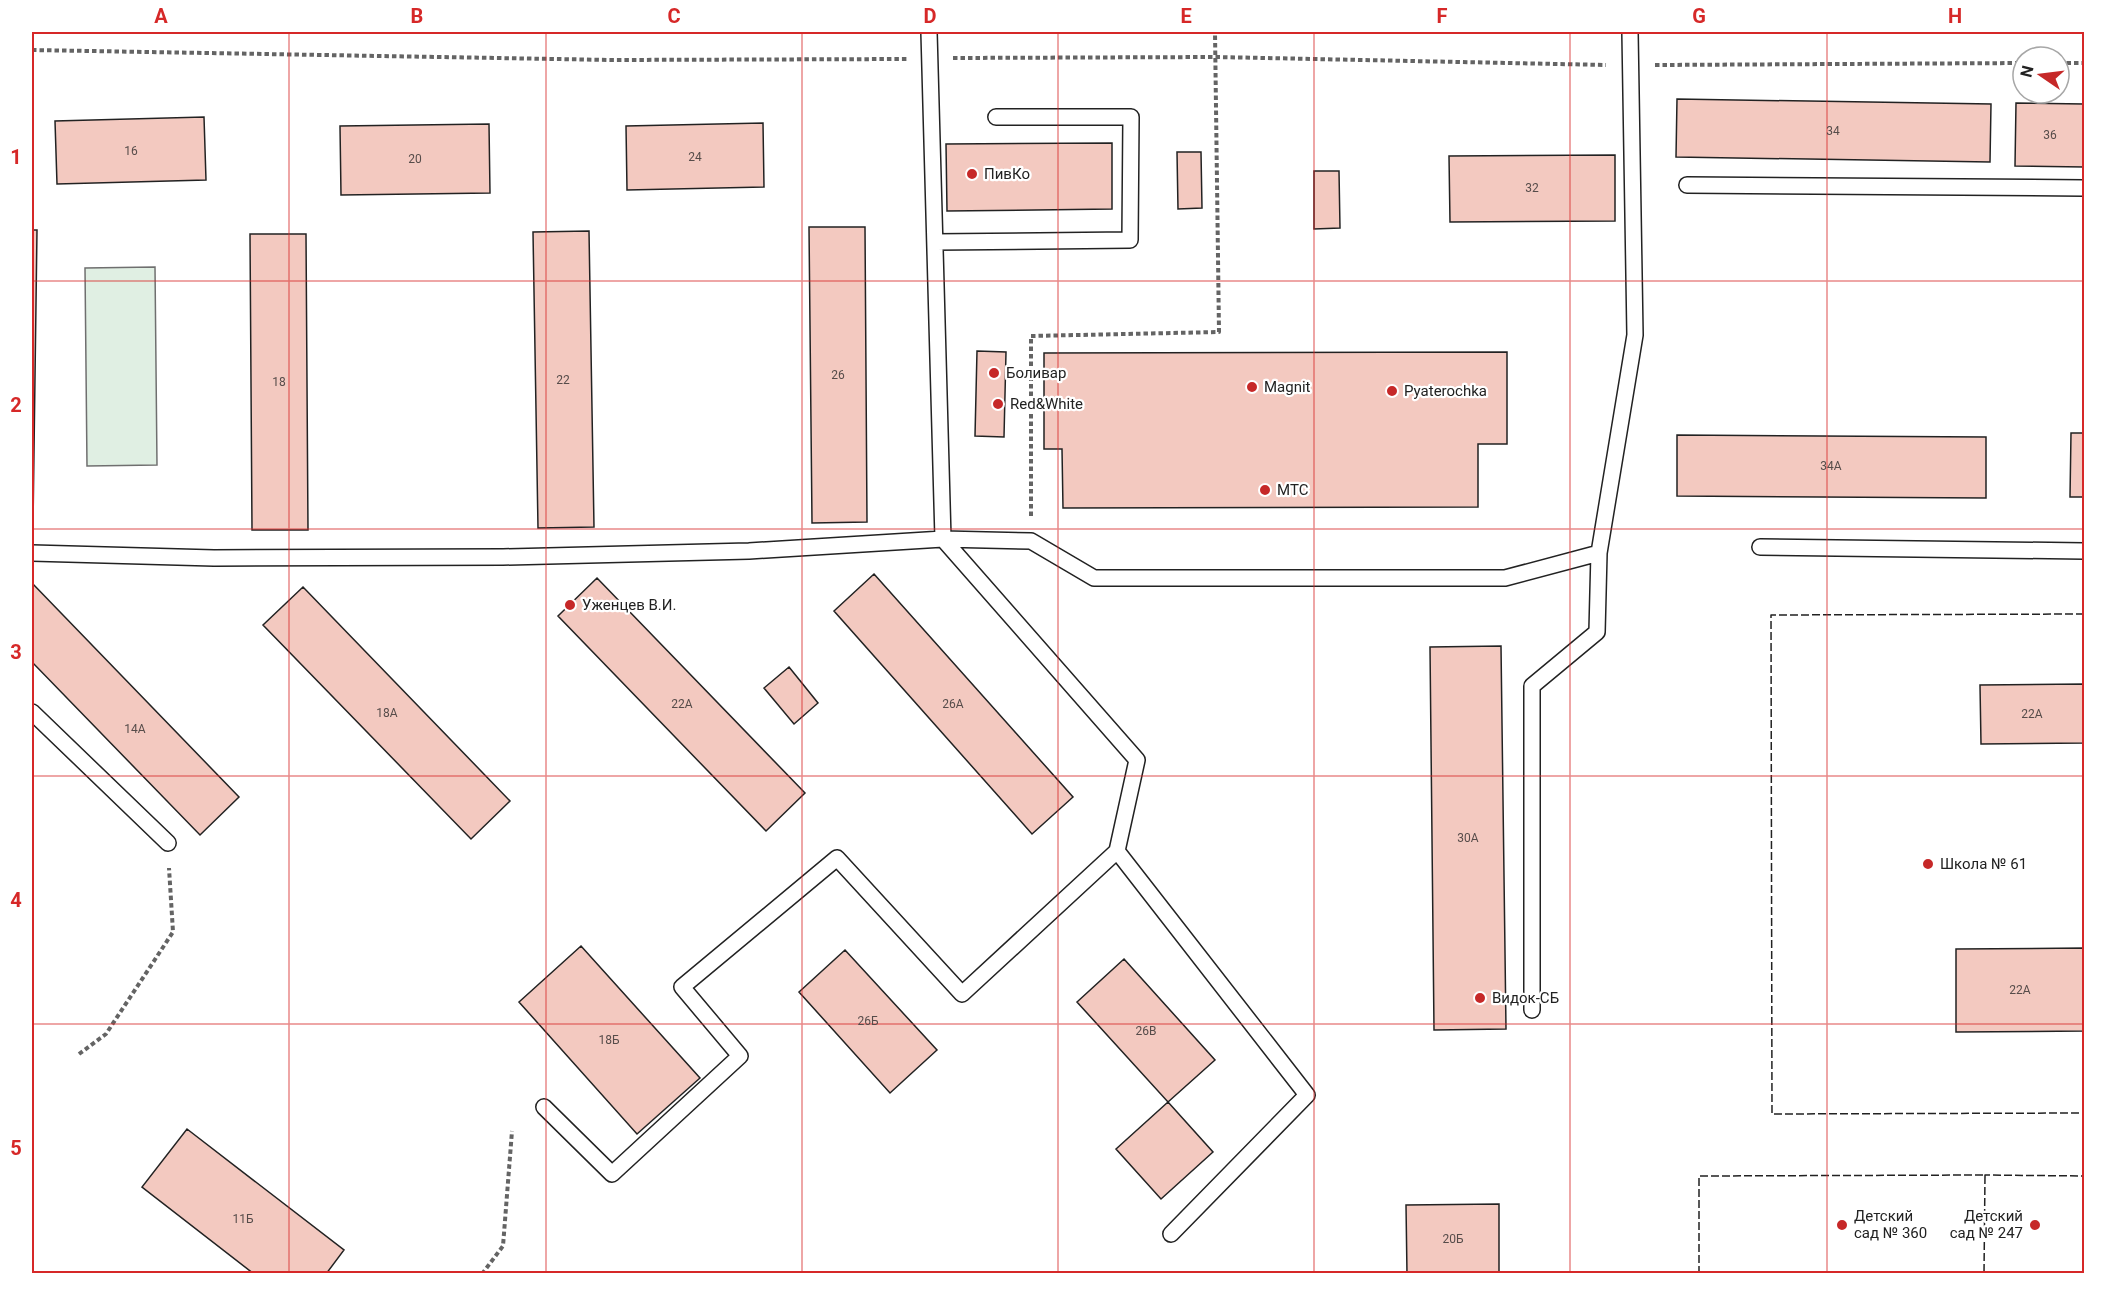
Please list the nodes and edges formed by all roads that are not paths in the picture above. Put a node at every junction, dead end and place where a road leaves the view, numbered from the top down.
1 (929, 32) edge
2 (1630, 32) edge
3 (996, 117) dead end
4 (1687, 185) dead end
5 (2085, 188) edge
6 (935, 242) junction
7 (943, 539) junction
8 (1760, 547) dead end
9 (2085, 551) edge
10 (32, 553) edge
11 (1599, 553) junction
12 (32, 712) edge
13 (168, 843) road end
14 (1117, 851) junction
15 (1532, 1010) dead end
16 (544, 1107) dead end
17 (1171, 1234) dead end

1 - 6 lane
2 - 11 lane
3 - 6 lane
4 - 5 lane
6 - 7 lane
7 - 10 lane
7 - 11 lane
7 - 14 lane
8 - 9 lane
11 - 15 lane
12 - 13 lane
14 - 16 lane
14 - 17 lane

